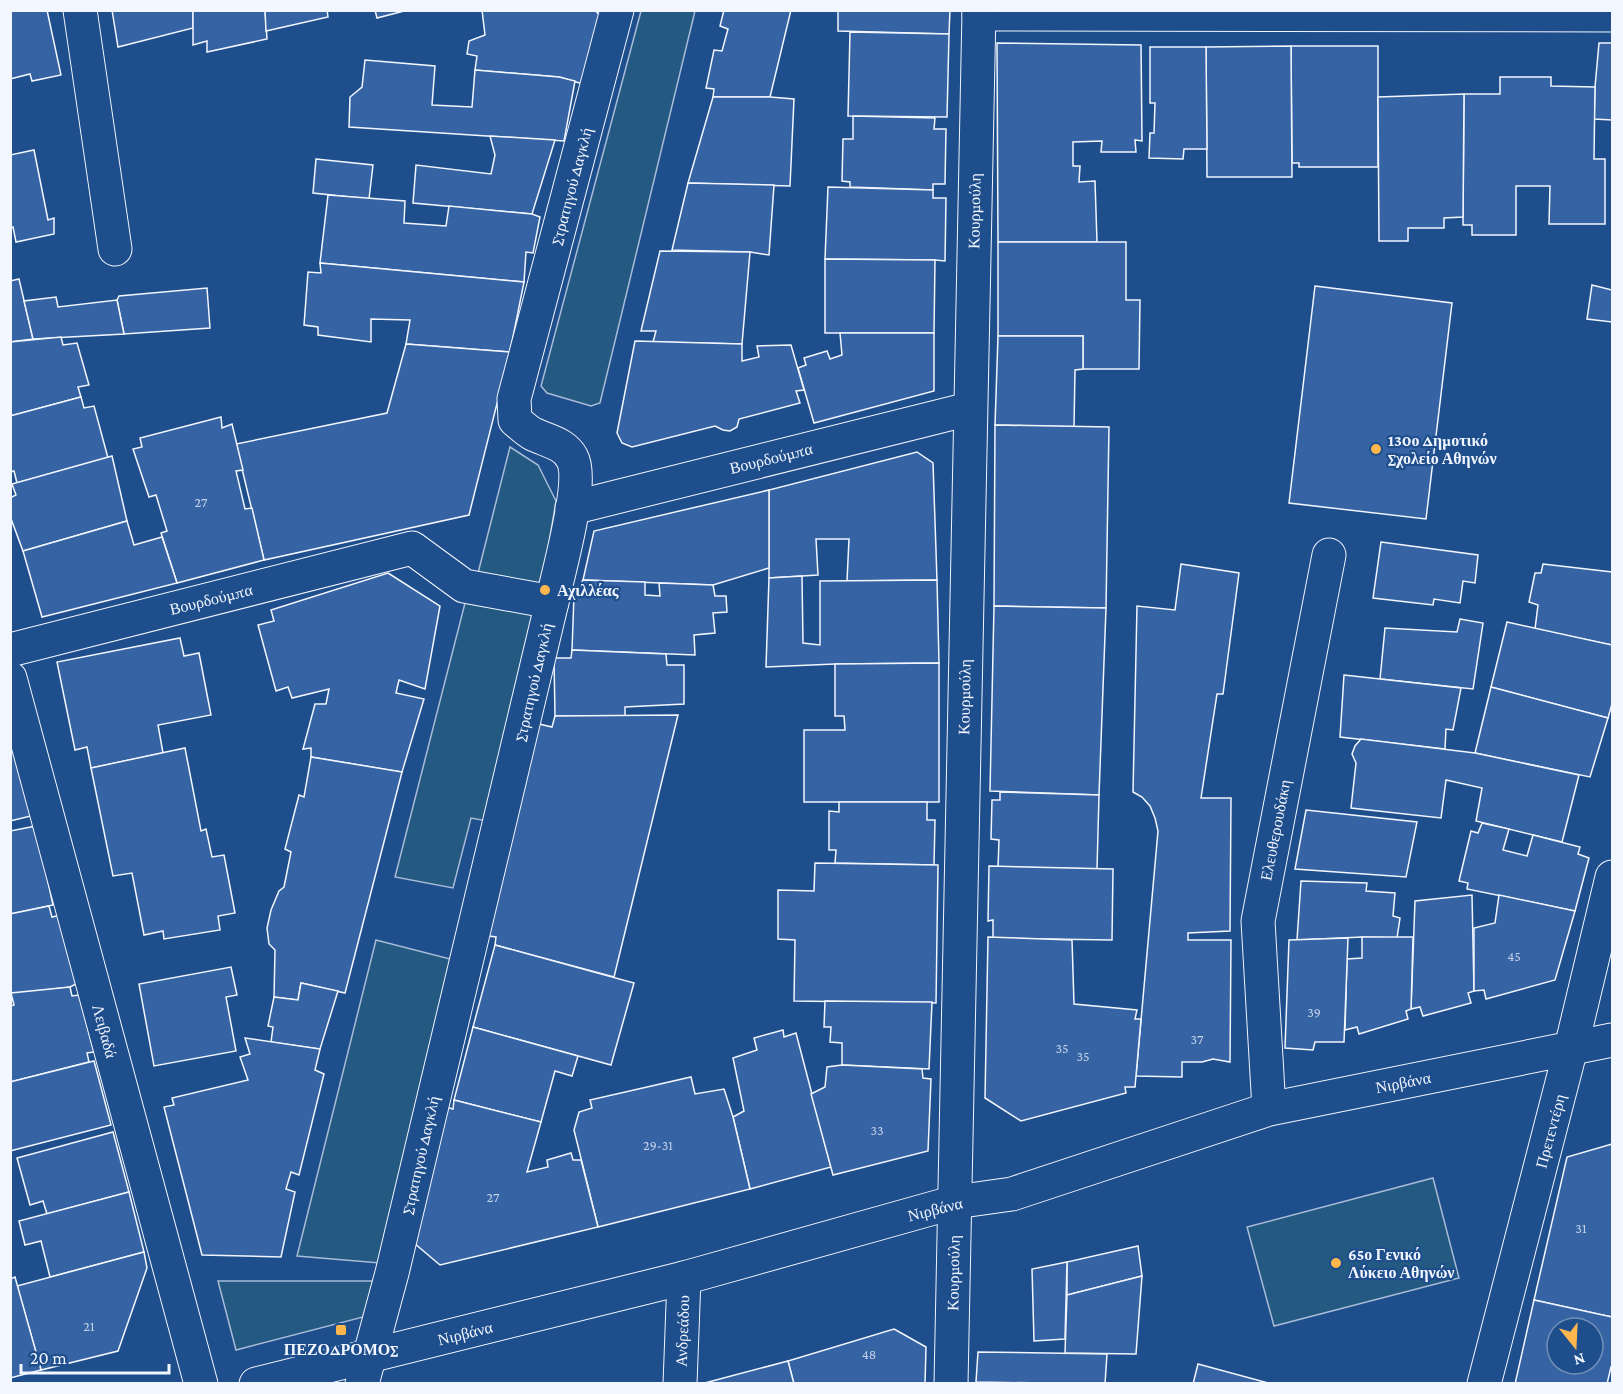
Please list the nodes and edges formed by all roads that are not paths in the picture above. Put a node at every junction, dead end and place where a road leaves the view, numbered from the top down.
1 (80, 10) edge
2 (617, 10) edge
3 (979, 12) edge
4 (1612, 15) edge
5 (116, 249) dead end
6 (969, 409) junction
7 (572, 508) junction
8 (1329, 555) dead end
9 (552, 602) junction
10 (10, 650) edge
11 (10, 678) edge
12 (1612, 877) edge
13 (1612, 1040) edge
14 (1571, 1048) junction
15 (1269, 1109) junction
16 (955, 1203) junction
17 (684, 1278) junction
18 (365, 1370) edge
19 (201, 1383) edge
20 (256, 1383) edge
21 (680, 1383) edge
22 (951, 1383) edge
23 (1484, 1383) edge

1 - 5 street
2 - 7 street, Στρατηγού Δαγκλή
3 - 4 street
3 - 6 street, Κουρμούλη
6 - 7 street, Βουρδούμπα
6 - 16 street, Κουρμούλη
7 - 9 street, Στρατηγού Δαγκλή
8 - 15 street, Ελευθερουδάκη
9 - 10 street, Βουρδούμπα
9 - 18 street, Στρατηγού Δαγκλή
11 - 19 street, Λειβαδά
12 - 14 street, Πρετεντέρη
13 - 14 street, Νιρβάνα
14 - 15 street, Νιρβάνα
14 - 23 street, Πρετεντέρη
15 - 16 street, Νιρβάνα
16 - 17 street, Νιρβάνα
16 - 22 street, Κουρμούλη
17 - 18 street, Νιρβάνα
17 - 21 street, Ανδρεάδου
18 - 20 street, Νιρβάνα

